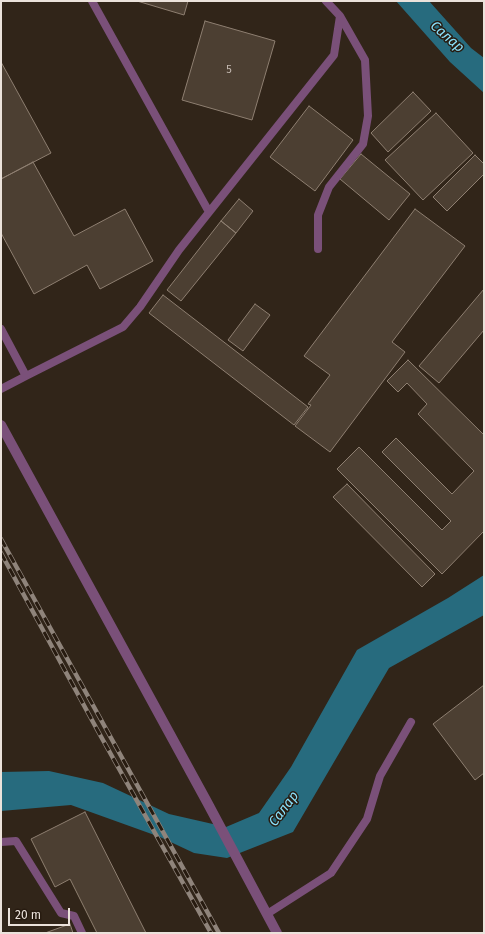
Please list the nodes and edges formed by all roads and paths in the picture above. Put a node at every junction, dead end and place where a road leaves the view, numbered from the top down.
1 (92, 1) edge
2 (326, 1) edge
3 (340, 16) junction
4 (209, 212) junction
5 (318, 249) dead end
6 (1, 329) edge
7 (26, 376) junction
8 (1, 389) edge
9 (1, 425) edge
10 (411, 722) dead end
11 (1, 842) edge
12 (267, 914) junction
13 (82, 933) edge
14 (277, 933) edge

1 - 4 lane
2 - 3 lane
3 - 4 lane
3 - 5 lane
4 - 7 lane
6 - 7 lane
7 - 8 lane
9 - 12 street
10 - 12 lane
11 - 13 lane
12 - 14 street

